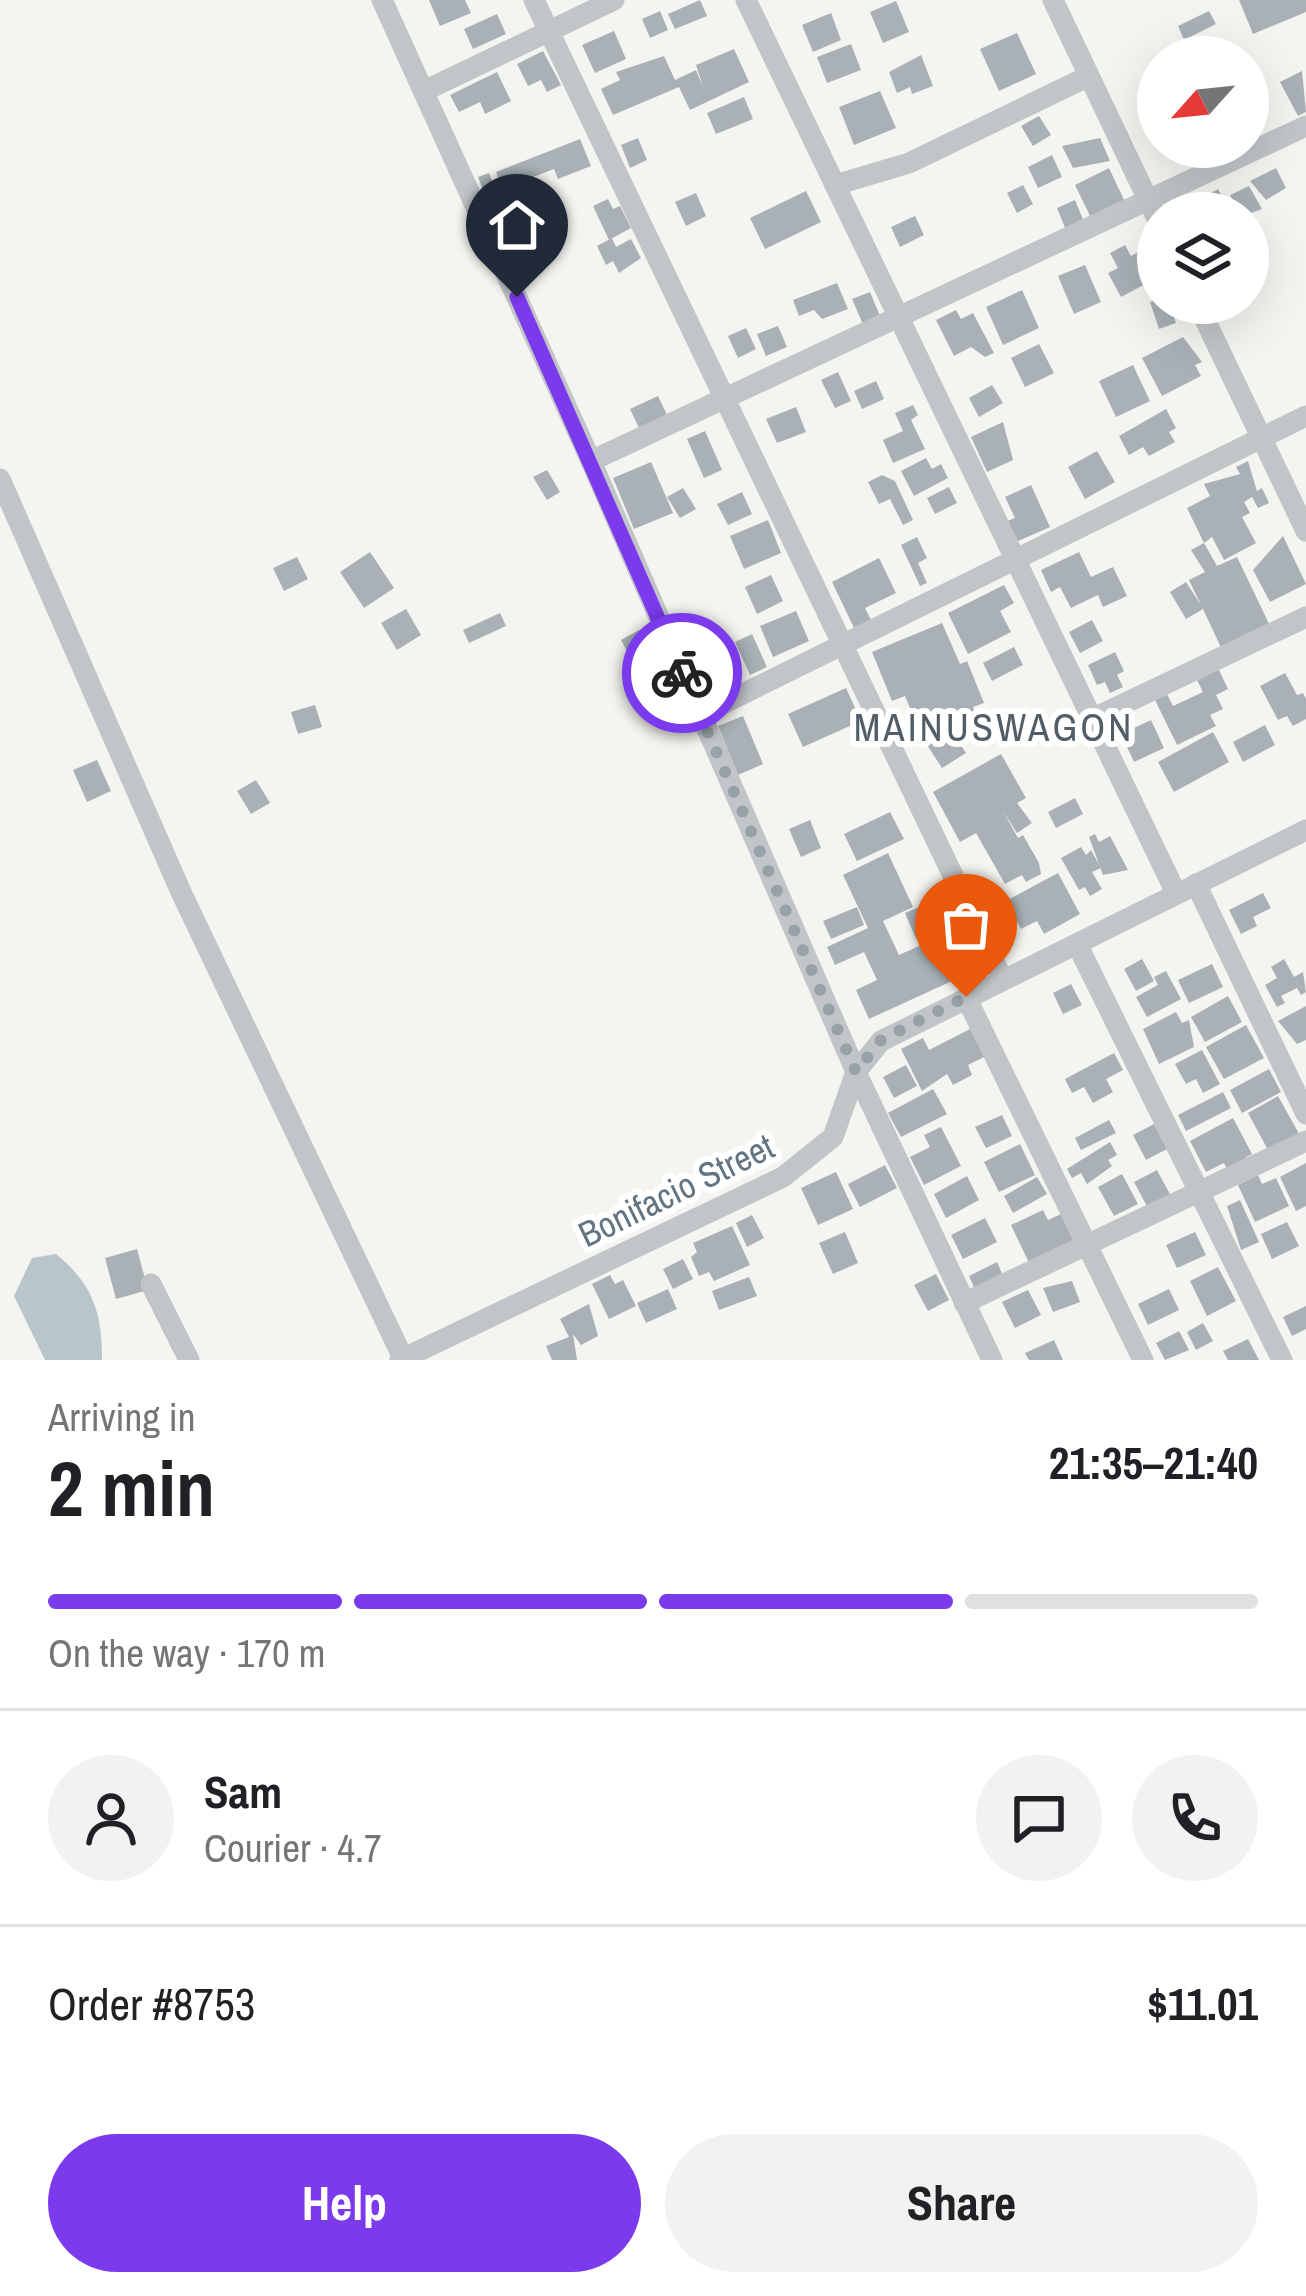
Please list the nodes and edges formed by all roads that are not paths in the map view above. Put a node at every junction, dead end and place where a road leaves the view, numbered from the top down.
1 (382, 0) edge
2 (534, 0) edge
3 (614, 0) edge
4 (746, 0) edge
5 (1053, 0) edge
6 (549, 31) junction
7 (1089, 76) junction
8 (424, 92) junction
9 (1306, 126) edge
10 (835, 185) junction
11 (1144, 192) edge
12 (1186, 192) edge
13 (1137, 217) edge
14 (899, 319) junction
15 (1207, 324) edge
16 (727, 399) junction
17 (1306, 416) edge
18 (1262, 438) junction
19 (591, 461) junction
20 (0, 479) edge
21 (1306, 531) edge
22 (1014, 558) junction
23 (1306, 617) edge
24 (845, 641) junction
25 (700, 715) junction
26 (1091, 718) junction
27 (1306, 830) edge
28 (1186, 889) junction
29 (1077, 944) junction
30 (1003, 980) junction
31 (966, 997) junction
32 (856, 1072) junction
33 (1306, 1114) edge
34 (1306, 1141) edge
35 (1200, 1191) junction
36 (1087, 1247) junction
37 (151, 1284) dead end
38 (964, 1303) junction
39 (403, 1359) edge
40 (189, 1360) edge
41 (992, 1360) edge
42 (1143, 1360) edge
43 (1282, 1360) edge

1 - 8 street
2 - 6 street
3 - 6 street
4 - 10 street
5 - 7 street
6 - 8 street
6 - 16 street
7 - 10 street
7 - 11 street
8 - 19 street
9 - 12 street
10 - 14 street
13 - 14 street
14 - 16 street
14 - 22 street
15 - 18 street
16 - 19 street
16 - 24 street
17 - 18 street
18 - 21 street
18 - 22 street
19 - 25 street
20 - 39 street
22 - 24 street
22 - 26 street
23 - 26 street
24 - 25 street
24 - 30 street
25 - 32 street
26 - 28 street
27 - 28 street, Bonifacio Street
28 - 29 street, Bonifacio Street
28 - 33 street
29 - 30 street, Bonifacio Street
29 - 35 street
30 - 31 street, Bonifacio Street
31 - 32 street, Bonifacio Street
31 - 36 street
32 - 38 street
32 - 39 street, Bonifacio Street
34 - 35 street
35 - 36 street
35 - 43 street
36 - 38 street
36 - 42 street
37 - 40 street
38 - 41 street

